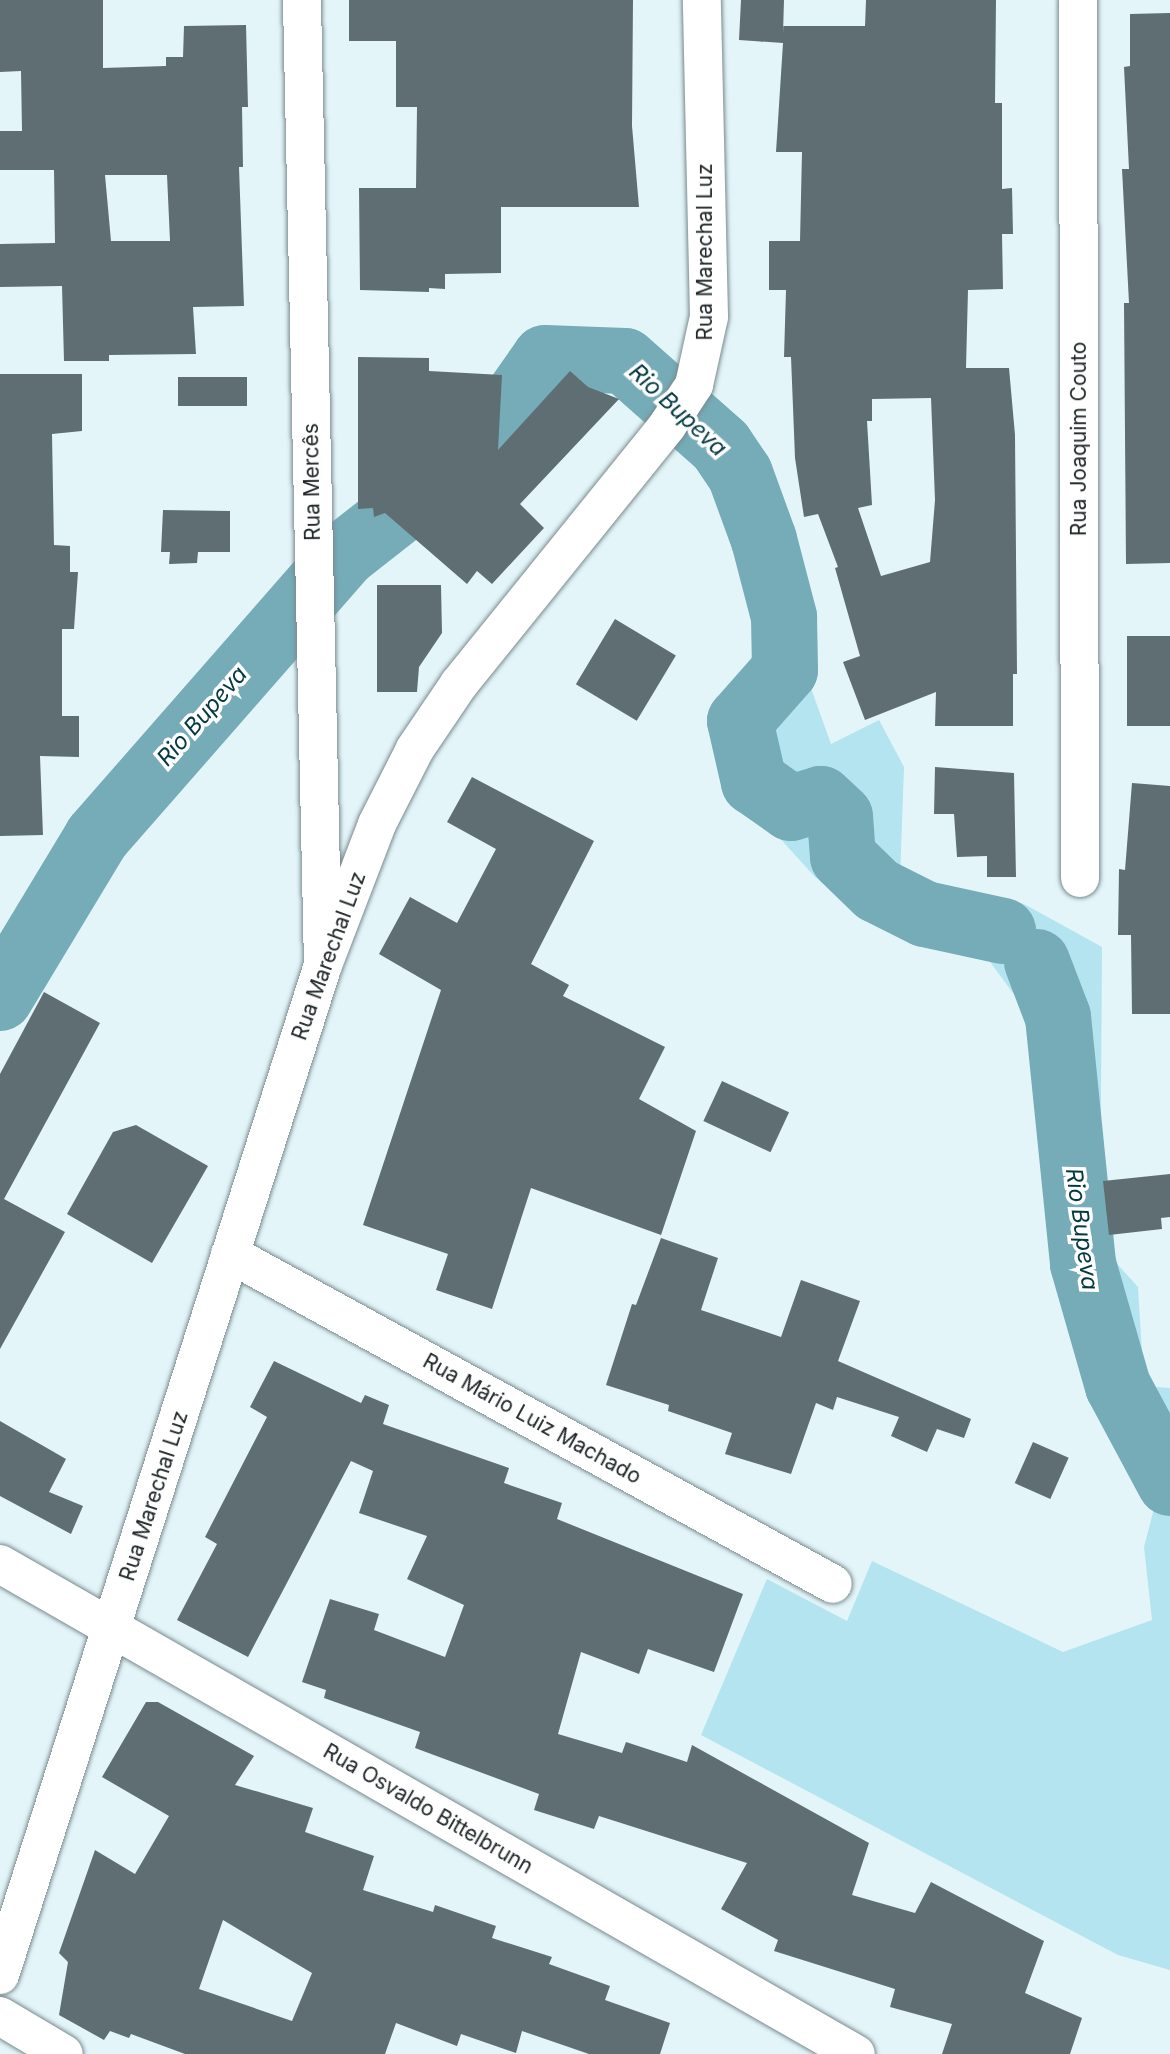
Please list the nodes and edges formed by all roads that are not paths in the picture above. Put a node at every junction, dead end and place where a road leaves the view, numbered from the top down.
1 (302, 0) edge
2 (702, 0) edge
3 (1078, 0) edge
4 (1080, 878) dead end
5 (323, 965) junction
6 (230, 1254) junction
7 (0, 1564) edge
8 (833, 1584) dead end
9 (112, 1628) junction
10 (0, 1975) edge
11 (0, 2016) edge
12 (64, 2054) edge
13 (856, 2054) edge

1 - 5 street, Rua Mercês
2 - 5 street, Rua Marechal Luz
3 - 4 street, Rua Joaquim Couto
5 - 6 street, Rua Marechal Luz
6 - 8 street, Rua Mário Luiz Machado
6 - 9 street, Rua Marechal Luz
7 - 9 street, Rua Osvaldo Bittelbrunn
9 - 10 street, Rua Marechal Luz
9 - 13 street, Rua Osvaldo Bittelbrunn
11 - 12 street

